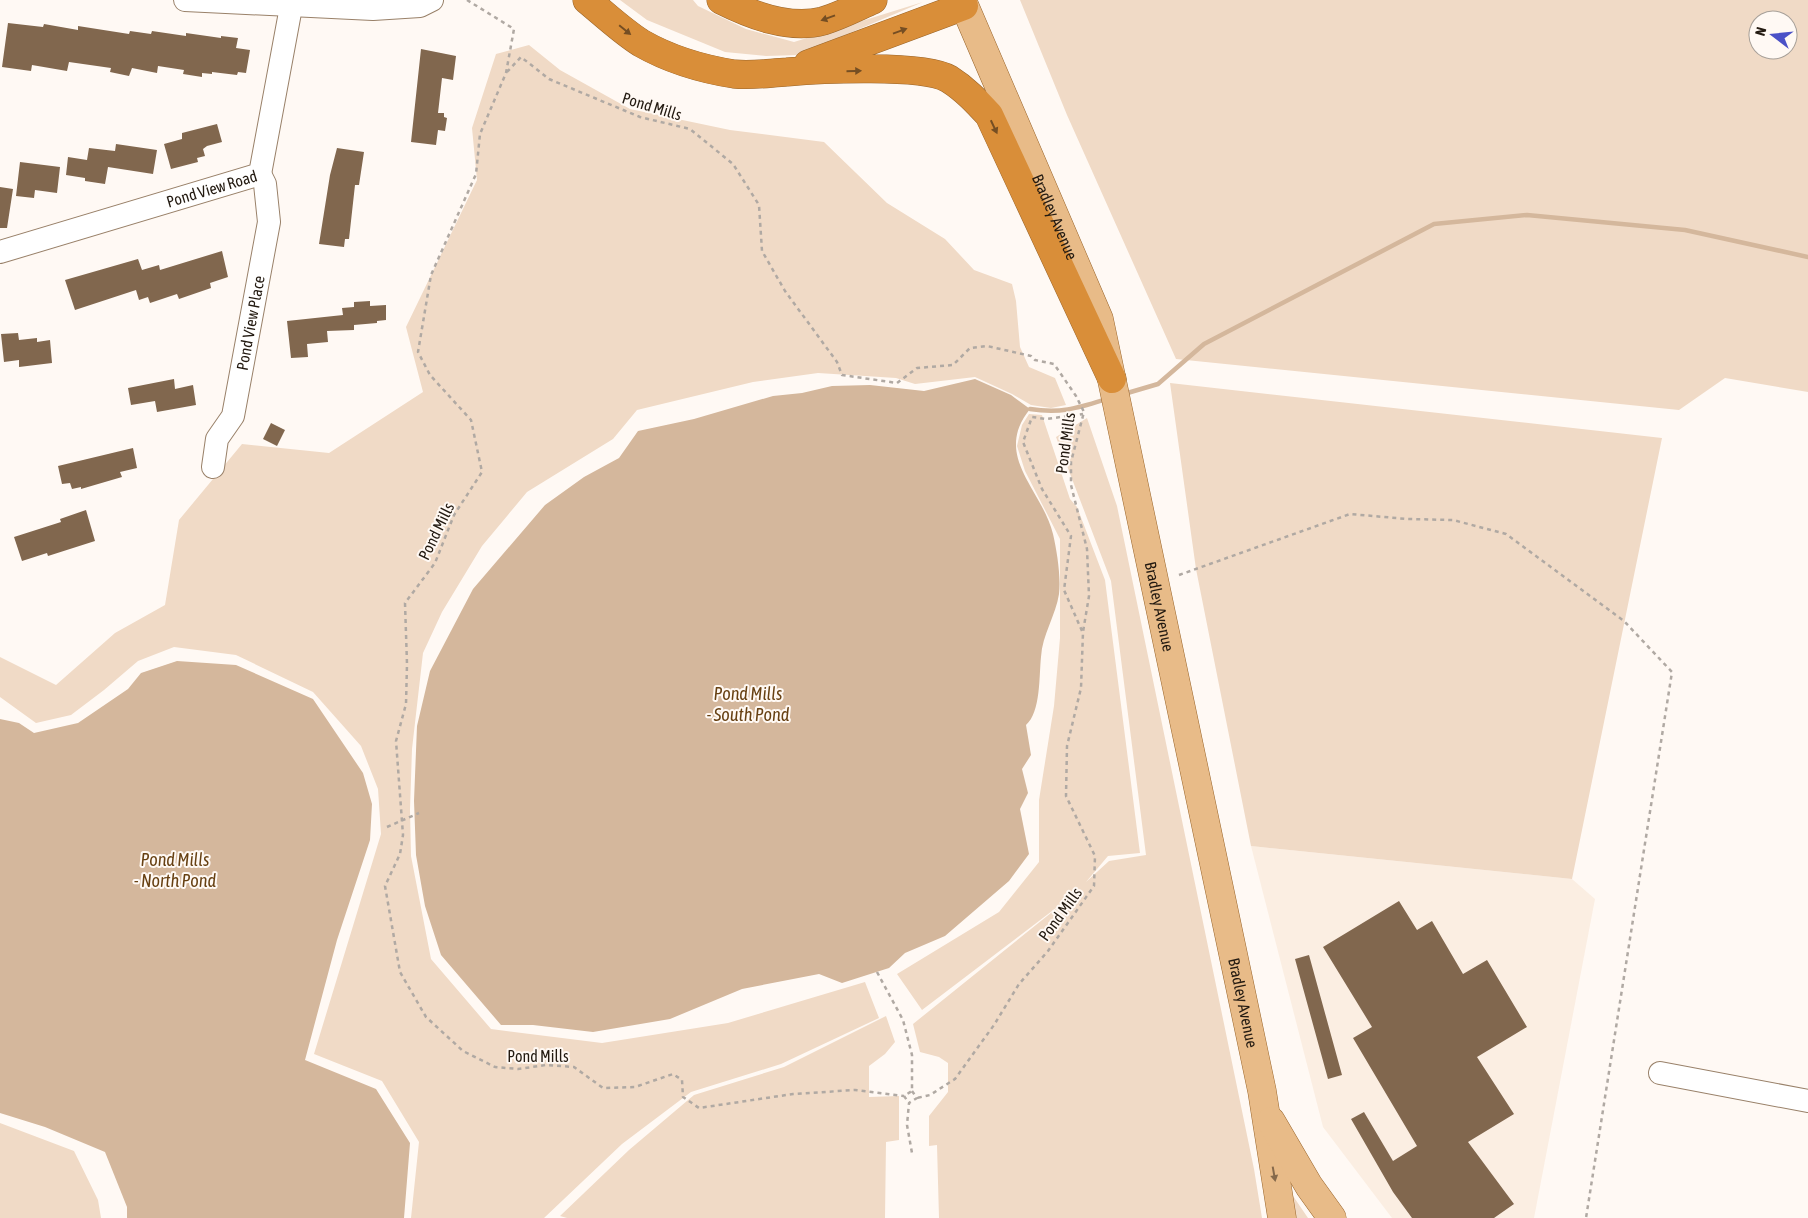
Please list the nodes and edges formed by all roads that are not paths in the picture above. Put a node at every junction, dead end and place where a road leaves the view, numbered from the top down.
1 (185, 0) edge
2 (432, 0) edge
3 (587, 0) edge
4 (722, 0) edge
5 (873, 0) edge
6 (963, 3) edge
7 (291, 7) junction
8 (788, 72) junction
9 (260, 174) junction
10 (0, 252) edge
11 (1112, 380) junction
12 (213, 467) dead end
13 (1660, 1073) dead end
14 (1808, 1100) edge
15 (1264, 1109) junction
16 (1282, 1218) edge
17 (1332, 1218) edge

1 - 7 street
2 - 7 street
3 -> 8 highway
5 -> 4 highway
8 -> 6 highway
6 - 11 main road, Bradley Avenue
7 - 9 street, Pond View Road
8 -> 11 highway
9 - 10 street, Pond View Road
9 - 12 street, Pond View Place
11 - 15 main road, Bradley Avenue
13 - 14 street
15 -> 16 main road
15 - 17 main road, Bradley Avenue

